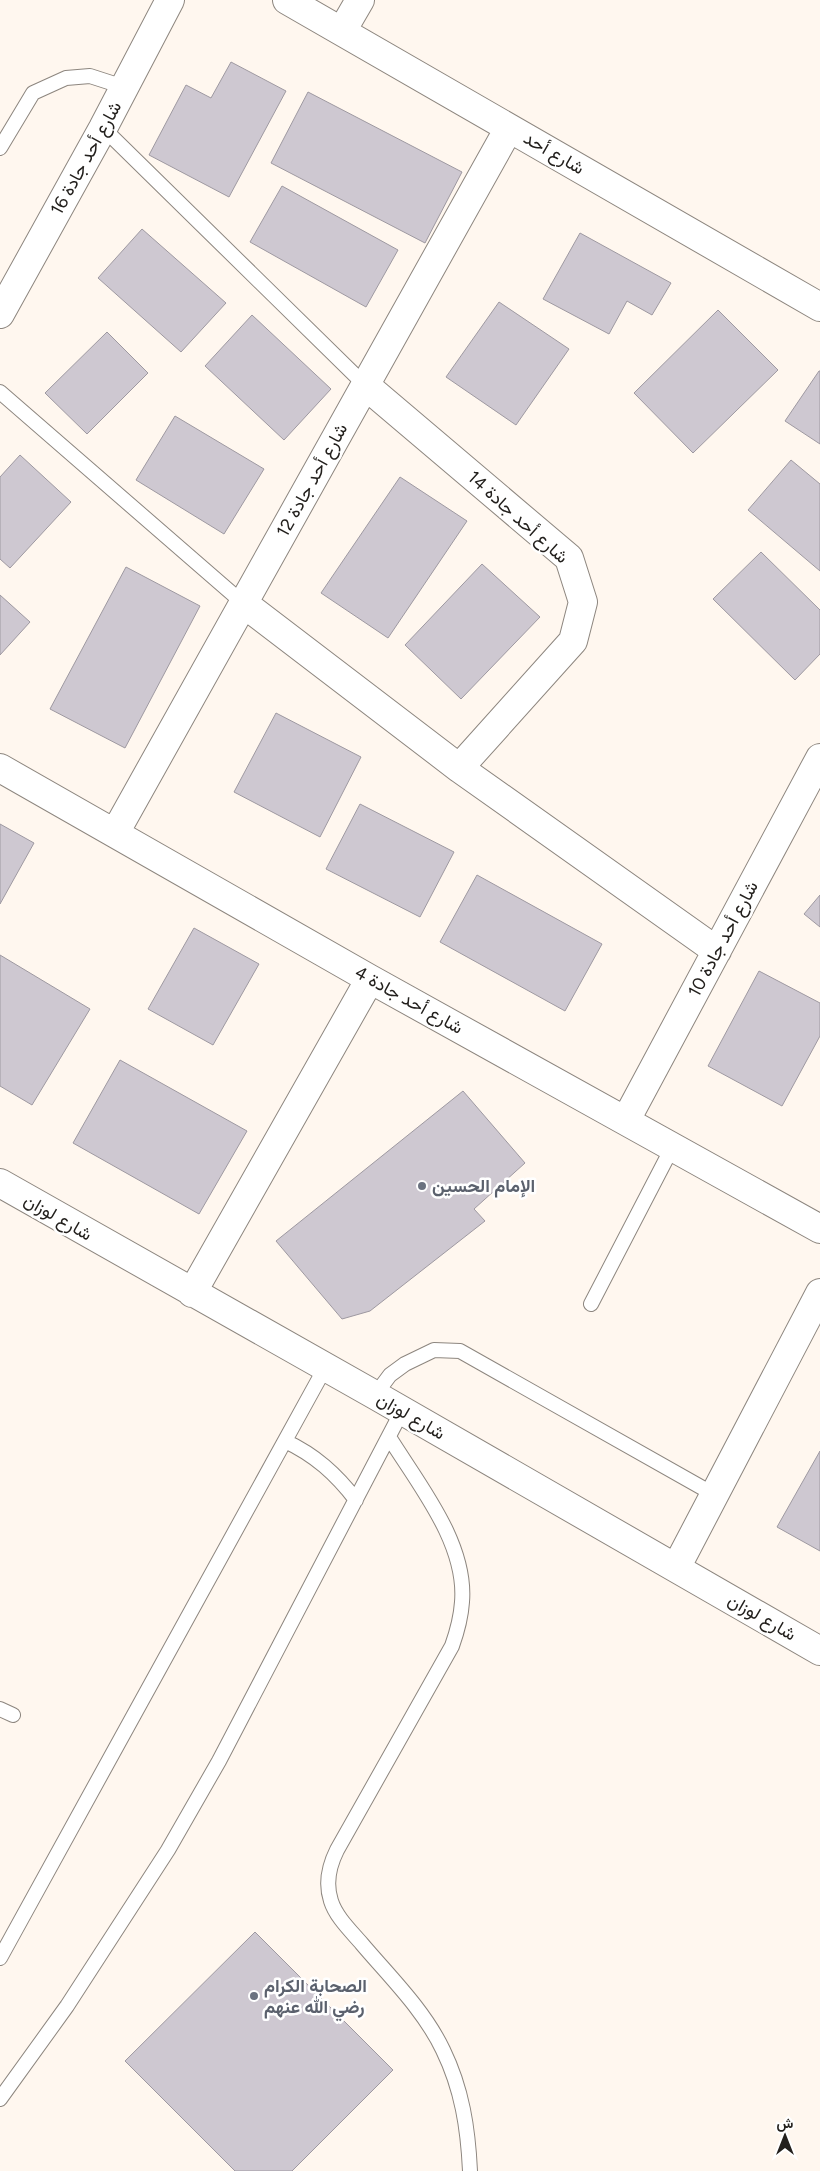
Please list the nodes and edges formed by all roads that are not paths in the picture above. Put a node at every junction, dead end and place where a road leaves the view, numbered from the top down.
1 (170, 0) edge
2 (288, 0) edge
3 (360, 0) edge
4 (342, 31) junction
5 (124, 87) junction
6 (103, 128) junction
7 (509, 128) junction
8 (0, 148) edge
9 (820, 306) edge
10 (0, 314) edge
11 (365, 385) junction
12 (0, 392) edge
13 (243, 603) junction
14 (819, 761) edge
15 (0, 768) edge
16 (459, 768) junction
17 (115, 833) junction
18 (717, 951) junction
19 (370, 979) junction
20 (626, 1120) junction
21 (673, 1146) junction
22 (0, 1183) edge
23 (820, 1229) edge
24 (192, 1292) junction
25 (820, 1293) edge
26 (591, 1304) dead end
27 (325, 1368) junction
28 (375, 1395) junction
29 (402, 1411) junction
30 (389, 1437) junction
31 (285, 1441) junction
32 (715, 1495) junction
33 (356, 1500) junction
34 (676, 1568) junction
35 (820, 1651) edge
36 (0, 1708) edge
37 (13, 1715) dead end
38 (0, 1958) edge
39 (0, 2100) edge
40 (470, 2171) edge

1 - 5 street, شارع أحد جادة 16
2 - 4 street, شارع أحد
3 - 4 street
4 - 7 street, شارع أحد
5 - 6 street, شارع أحد جادة 16
5 - 8 lane
6 - 10 street, شارع أحد جادة 16
6 - 11 lane
7 - 9 street, شارع أحد
7 - 11 street, شارع أحد جادة 12
11 - 13 street, شارع أحد جادة 12
11 - 16 street, شارع أحد جادة 14
12 - 13 lane
13 - 16 street
13 - 17 street, شارع أحد جادة 12
14 - 18 street, شارع أحد جادة 10
15 - 17 street, شارع أحد جادة 4
16 - 18 street
17 - 19 street, شارع أحد جادة 4
18 - 20 street, شارع أحد جادة 10
19 - 20 street, شارع أحد جادة 4
19 - 24 street
20 - 21 street, شارع أحد جادة 4
21 - 23 street, شارع أحد جادة 4
21 - 26 lane
22 - 24 street, شارع لوزان
24 - 27 street, شارع لوزان
25 - 32 street
27 - 28 street, شارع لوزان
27 - 31 lane
28 - 29 street, شارع لوزان
28 - 32 lane
29 - 30 lane
29 - 34 street, شارع لوزان
30 - 33 lane
30 - 40 lane
31 - 33 lane
31 - 38 lane
32 - 34 street
33 - 39 lane
34 - 35 street, شارع لوزان
36 - 37 lane

